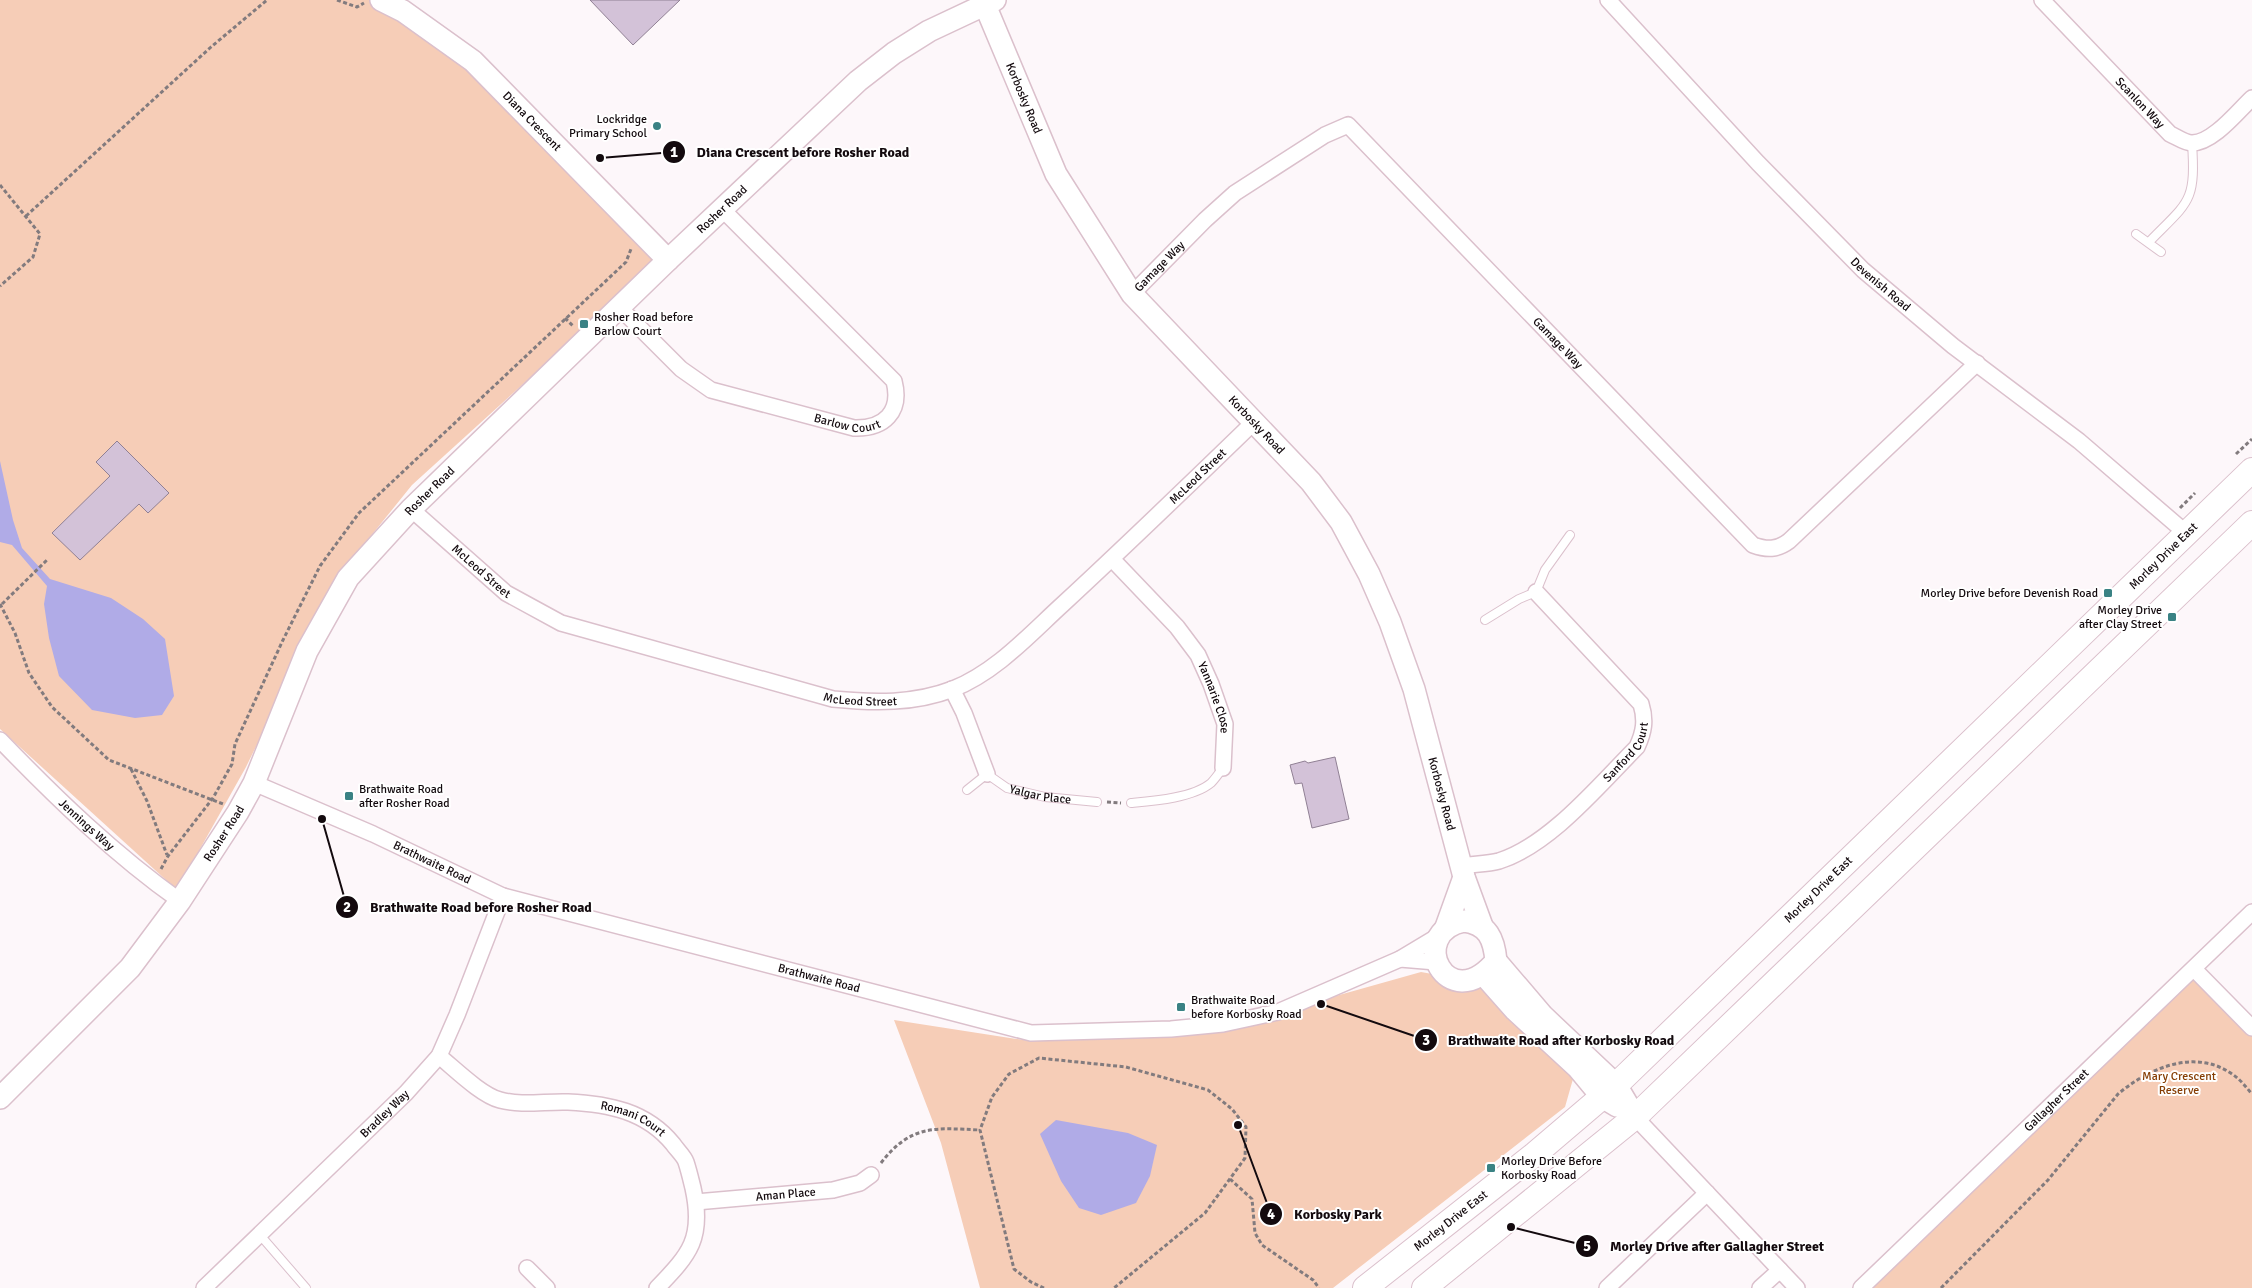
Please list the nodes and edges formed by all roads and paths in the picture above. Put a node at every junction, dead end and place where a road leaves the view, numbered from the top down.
1 (268, 0) edge
2 (337, 0) edge
3 (369, 0) edge
4 (381, 0) edge
5 (1608, 0) edge
6 (2042, 0) edge
7 (990, 3) edge
8 (2252, 98) edge
9 (2192, 143) junction
10 (0, 185) edge
11 (722, 209) junction
12 (26, 216) junction
13 (2136, 234) dead end
14 (2148, 242) junction
15 (2161, 252) dead end
16 (668, 260) junction
17 (0, 286) edge
18 (1132, 294) junction
19 (619, 307) junction
20 (1977, 362) junction
21 (1254, 421) junction
22 (2252, 470) edge
23 (410, 509) junction
24 (2252, 523) edge
25 (2186, 533) junction
26 (1570, 535) dead end
27 (48, 559) dead end
28 (1112, 559) junction
29 (1536, 592) junction
30 (1, 604) edge
31 (1485, 620) dead end
32 (952, 689) junction
33 (0, 740) edge
34 (1223, 768) joint
35 (131, 769) junction
36 (987, 774) junction
37 (254, 783) junction
38 (967, 790) dead end
39 (1097, 802) joint
40 (1131, 803) joint
41 (238, 812) junction
42 (168, 856) dead end
43 (1462, 871) junction
44 (503, 896) junction
45 (180, 901) junction
46 (2252, 912) edge
47 (1482, 926) junction
48 (1443, 931) junction
49 (1400, 959) junction
50 (1436, 962) junction
51 (1490, 968) junction
52 (2194, 968) junction
53 (2252, 1028) edge
54 (439, 1056) junction
55 (1609, 1091) junction
56 (2252, 1094) edge
57 (0, 1098) edge
58 (1634, 1117) junction
59 (980, 1130) junction
60 (871, 1176) joint
61 (1230, 1179) junction
62 (1707, 1193) junction
63 (696, 1202) junction
64 (260, 1235) junction
65 (526, 1268) dead end
66 (1780, 1270) junction
67 (204, 1288) edge
68 (306, 1288) edge
69 (547, 1288) edge
70 (657, 1288) edge
71 (1044, 1288) edge
72 (1114, 1288) edge
73 (1319, 1288) edge
74 (1365, 1288) edge
75 (1424, 1288) edge
76 (1607, 1288) edge
77 (1760, 1288) edge
78 (1797, 1288) edge
79 (1861, 1288) edge
80 (1941, 1288) edge

1 - 12 path
2 - 3 path
4 - 16 street, Diana Crescent
5 - 20 street, Devenish Road
6 - 9 street, Scanlon Way
7 - 11 street, Rosher Road
7 - 18 street, Korbosky Road
8 - 9 street
9 - 14 lane
10 - 12 path
11 - 16 street, Rosher Road
11 - 19 street, Barlow Court
12 - 17 path
13 - 14 lane
14 - 15 lane
16 - 19 street, Rosher Road
18 - 20 street, Gamage Way
18 - 21 street, Korbosky Road
19 - 23 street, Rosher Road
20 - 25 street, Devenish Road
21 - 28 street, McLeod Street
21 - 43 street, Korbosky Road
22 - 25 main road, Morley Drive East
23 - 32 street, McLeod Street
23 - 37 street, Rosher Road
24 - 58 main road
25 - 55 main road, Morley Drive East
26 - 29 lane
27 - 30 path
28 - 32 street, McLeod Street
28 - 34 street, Yannarie Close
29 - 31 lane
29 - 43 street, Sanford Court
30 - 35 path
32 - 36 street
33 - 45 street, Jennings Way
34 - 40 lane, Yannarie Close
35 - 41 path
35 - 42 path
36 - 38 lane
36 - 39 lane, Yalgar Place
37 - 41 street, Rosher Road
37 - 44 street, Brathwaite Road
39 - 40 path
41 - 45 street, Rosher Road
43 - 47 street, Korbosky Road
43 - 48 street
44 - 49 street, Brathwaite Road
44 - 54 street, Bradley Way
45 - 57 street, Rosher Road
46 - 52 street, Gallagher Street
47 - 48 street
47 - 51 street
48 - 49 street, Brathwaite Road
48 - 50 street
49 - 50 street, Brathwaite Road
50 - 51 street
51 - 55 street
52 - 53 street
52 - 79 street, Gallagher Street
54 - 63 street, Romani Court
54 - 64 street, Bradley Way
55 - 58 street
55 - 74 main road, Morley Drive East
56 - 80 path
58 - 62 street
58 - 75 main road
59 - 60 path
59 - 61 path
59 - 71 path
60 - 63 street, Aman Place
61 - 72 path
61 - 73 path
62 - 66 street
62 - 76 street
63 - 70 street, Romani Court
64 - 67 street, Bradley Way
64 - 68 lane
65 - 69 street
66 - 77 street
66 - 78 street

